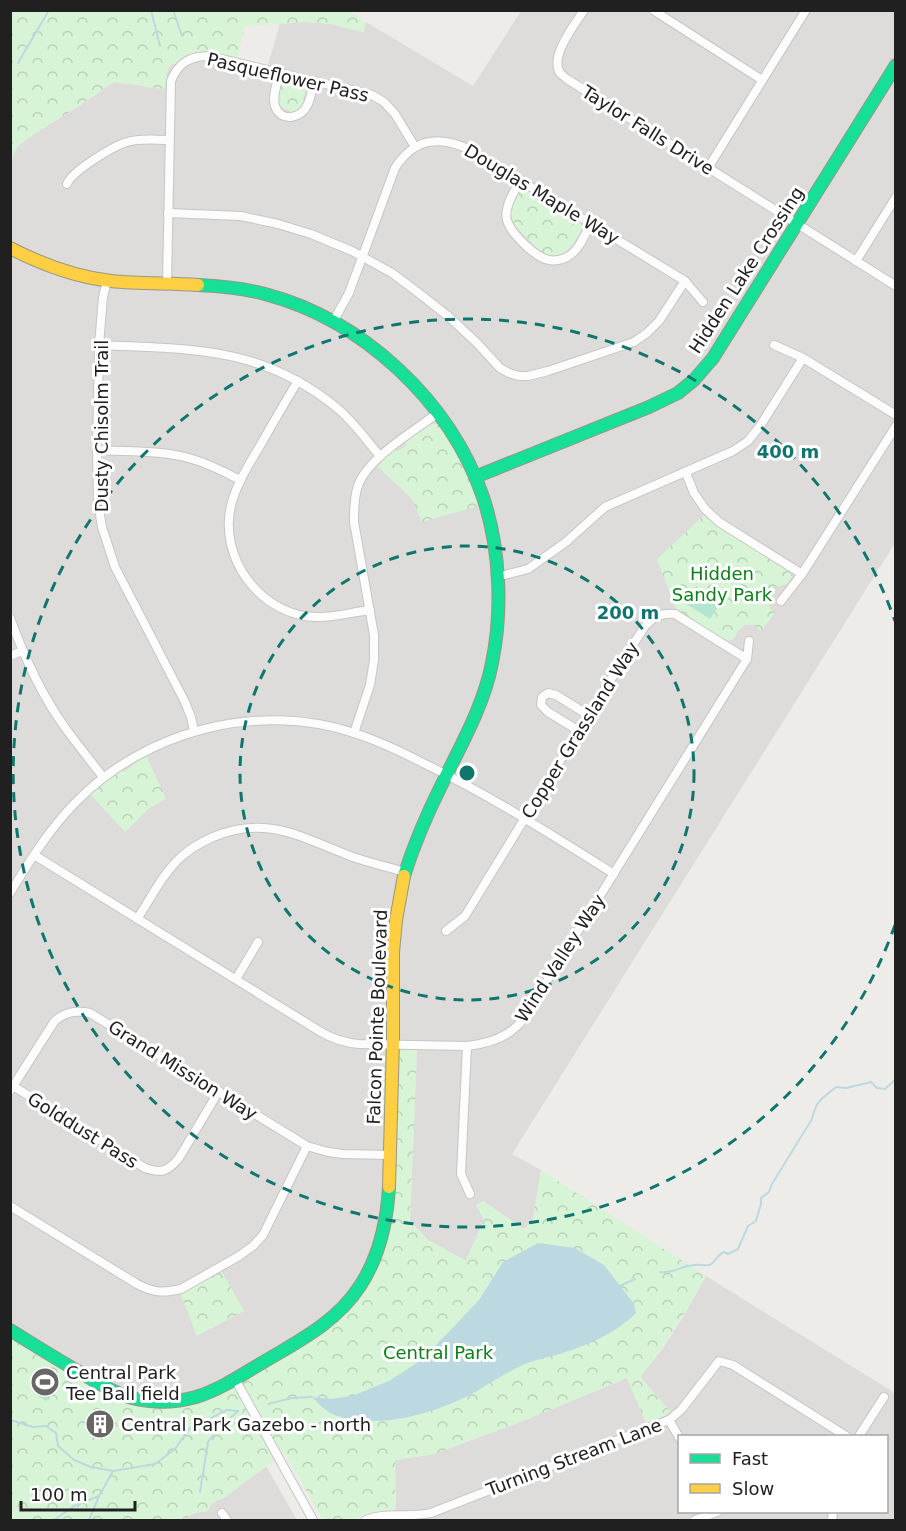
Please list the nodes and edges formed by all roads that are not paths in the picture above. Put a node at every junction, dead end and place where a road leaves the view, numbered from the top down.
1 (584, 10) edge
2 (653, 10) edge
3 (806, 10) edge
4 (896, 65) edge
5 (280, 73) junction
6 (762, 80) junction
7 (314, 81) junction
8 (169, 140) junction
9 (415, 147) junction
10 (708, 168) junction
11 (521, 180) junction
12 (67, 184) dead end
13 (896, 197) edge
14 (168, 213) junction
15 (591, 223) junction
16 (796, 224) junction
17 (12, 253) edge
18 (363, 256) junction
19 (856, 261) junction
20 (107, 280) junction
21 (685, 281) junction
22 (167, 284) junction
23 (896, 286) edge
24 (703, 302) dead end
25 (333, 322) junction
26 (99, 345) junction
27 (774, 345) dead end
28 (803, 358) junction
29 (298, 381) junction
30 (438, 413) junction
31 (896, 415) edge
32 (896, 426) edge
33 (97, 450) junction
34 (380, 456) junction
35 (686, 472) junction
36 (475, 477) junction
37 (240, 480) junction
38 (802, 574) junction
39 (497, 577) junction
40 (781, 601) dead end
41 (370, 610) junction
42 (10, 618) edge
43 (749, 641) dead end
44 (22, 651) junction
45 (10, 656) edge
46 (747, 659) junction
47 (588, 715) junction
48 (194, 731) junction
49 (579, 731) junction
50 (354, 733) junction
51 (446, 774) junction
52 (103, 777) junction
53 (525, 818) junction
54 (34, 855) junction
55 (405, 872) junction
56 (614, 874) junction
57 (10, 893) edge
58 (137, 919) junction
59 (446, 931) dead end
60 (258, 942) dead end
61 (236, 979) junction
62 (393, 1045) junction
63 (467, 1046) junction
64 (12, 1089) edge
65 (219, 1091) junction
66 (307, 1146) junction
67 (391, 1155) junction
68 (470, 1194) dead end
69 (10, 1206) edge
70 (10, 1330) edge
71 (235, 1379) junction
72 (884, 1397) dead end
73 (669, 1420) junction
74 (843, 1435) edge
75 (860, 1435) edge
76 (678, 1436) edge
77 (715, 1513) edge
78 (313, 1521) edge
79 (366, 1521) edge
80 (695, 1521) edge

1 - 10 street, Taylor Falls Drive
2 - 6 street
3 - 6 street
4 - 16 street, Hidden Lake Crossing
5 - 7 street, Pasqueflower Pass
5 - 7 street
5 - 8 street, Pasqueflower Pass
6 - 10 street
7 - 9 street, Pasqueflower Pass
8 - 12 street
8 - 14 street, Pasqueflower Pass
9 - 11 street, Douglas Maple Way
9 - 18 street
10 - 16 street, Taylor Falls Drive
11 - 15 street, Douglas Maple Way
11 - 15 street
13 - 19 street
14 - 18 street
14 - 22 street, Pasqueflower Pass
15 - 21 street, Douglas Maple Way
16 - 19 street, Taylor Falls Drive
16 - 36 street, Hidden Lake Crossing
17 - 20 street, Falcon Pointe Boulevard
18 - 21 street
18 - 25 street
19 - 23 street, Taylor Falls Drive
20 - 22 street, Falcon Pointe Boulevard
20 - 26 street, Dusty Chisolm Trail
21 - 24 street, Douglas Maple Way
22 - 25 street, Falcon Pointe Boulevard
25 - 30 street, Falcon Pointe Boulevard
26 - 29 street
26 - 33 street, Dusty Chisolm Trail
27 - 28 street
28 - 31 street
28 - 35 street
29 - 34 street
29 - 37 street
30 - 34 street
30 - 36 street, Falcon Pointe Boulevard
32 - 38 street
33 - 37 street
33 - 48 street, Dusty Chisolm Trail
34 - 41 street
35 - 38 street
35 - 39 street
36 - 39 street, Falcon Pointe Boulevard
37 - 41 street
38 - 40 street
39 - 51 street, Falcon Pointe Boulevard
41 - 50 street
42 - 44 street
43 - 46 street, Wind Valley Way
44 - 45 street
44 - 52 street
46 - 47 street, Copper Grassland Way
46 - 56 street, Wind Valley Way
47 - 49 street, Copper Grassland Way
47 - 49 street
48 - 50 street
48 - 52 street
49 - 53 street, Copper Grassland Way
50 - 51 street
51 - 53 street
51 - 55 street, Falcon Pointe Boulevard
52 - 54 street
53 - 56 street
53 - 59 street, Copper Grassland Way
54 - 57 street
54 - 58 street, Wind Valley Way
55 - 58 street
55 - 62 street, Falcon Pointe Boulevard
56 - 63 street, Wind Valley Way
58 - 61 street, Wind Valley Way
60 - 61 street
61 - 62 street, Wind Valley Way
62 - 63 street, Wind Valley Way
62 - 67 street, Falcon Pointe Boulevard
63 - 68 street
64 - 65 street, Grand Mission Way
64 - 65 street, Golddust Pass
65 - 66 street, Grand Mission Way
66 - 67 street, Grand Mission Way
66 - 69 street
67 - 71 street, Falcon Pointe Boulevard
70 - 71 street, Falcon Pointe Boulevard
71 - 78 street
72 - 75 street
73 - 74 street, Turning Stream Lane
73 - 76 street
73 - 79 street, Turning Stream Lane
77 - 80 street

